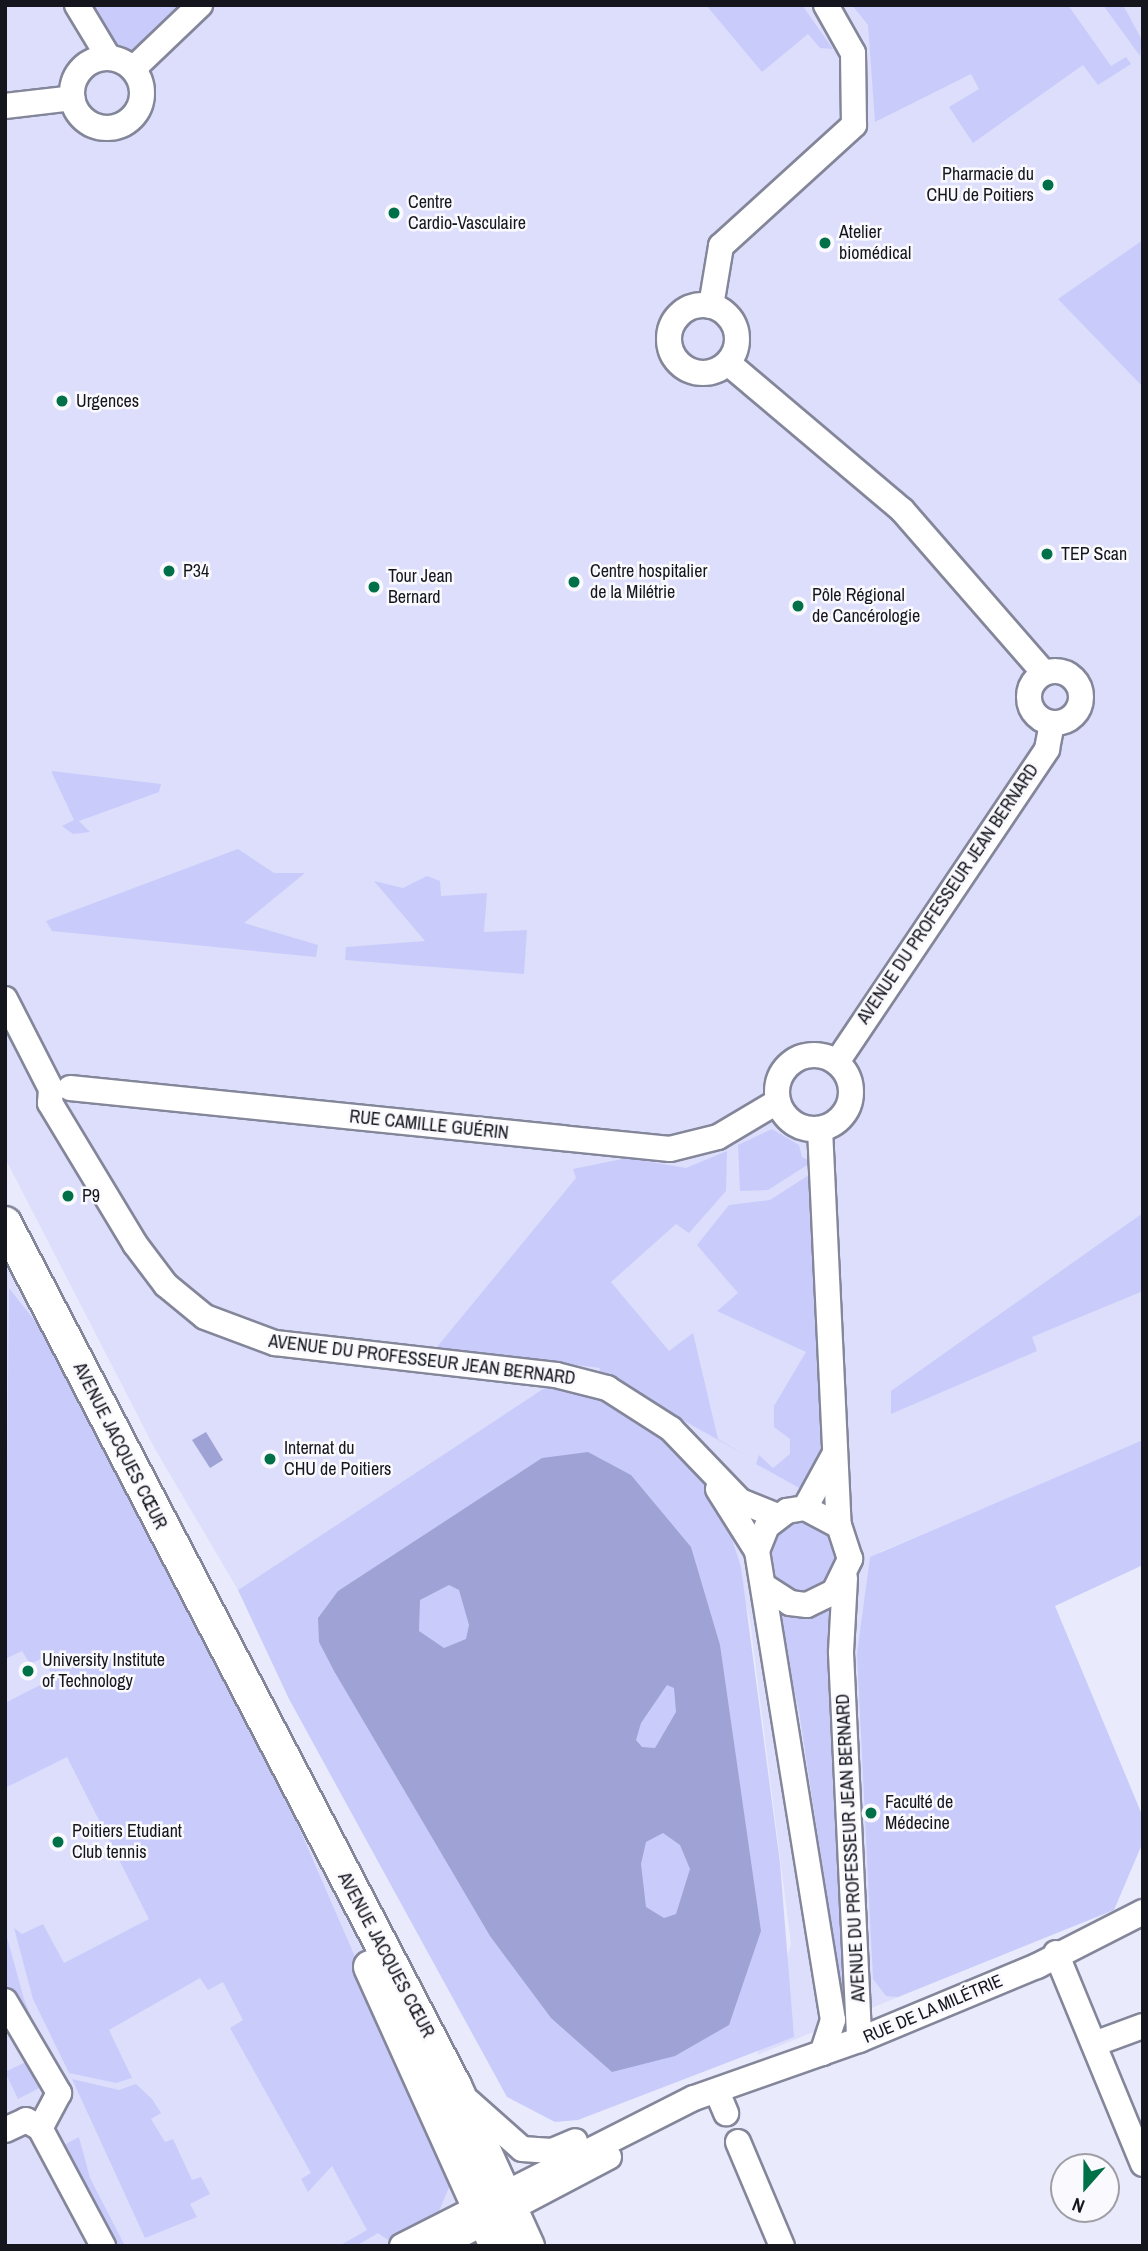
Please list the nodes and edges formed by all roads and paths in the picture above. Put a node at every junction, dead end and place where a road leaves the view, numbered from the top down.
1 (77, 5) edge
2 (200, 5) edge
3 (826, 5) edge
4 (109, 58) junction
5 (133, 69) junction
6 (73, 98) junction
7 (5, 107) edge
8 (711, 306) junction
9 (728, 363) junction
10 (1044, 673) junction
11 (1052, 723) junction
12 (5, 999) edge
13 (836, 1062) junction
14 (63, 1099) junction
15 (778, 1102) junction
16 (820, 1129) junction
17 (5, 1223) edge
18 (835, 1455) junction
19 (704, 1464) junction
20 (805, 1508) junction
21 (777, 1516) junction
22 (839, 1526) junction
23 (757, 1551) junction
24 (845, 1578) junction
25 (764, 1587) junction
26 (234, 1670) junction
27 (813, 1890) junction
28 (1143, 1912) edge
29 (1056, 1953) junction
30 (5, 2001) edge
31 (1143, 2026) edge
32 (859, 2040) junction
33 (1094, 2044) junction
34 (822, 2053) junction
35 (455, 2086) junction
36 (722, 2103) junction
37 (643, 2122) junction
38 (40, 2128) junction
39 (5, 2130) edge
40 (738, 2142) dead end
41 (1143, 2164) edge
42 (496, 2215) edge
43 (103, 2246) edge
44 (402, 2246) edge
45 (440, 2246) edge
46 (528, 2246) edge
47 (782, 2246) edge

1 - 4 street
2 - 5 street
3 - 8 street
4 - 5 street
4 - 6 street
5 - 6 street
6 - 7 street
8 - 9 street
8 - 9 street
9 - 10 street
10 - 11 street
10 - 11 street
11 - 13 street, AVENUE DU PROFESSEUR JEAN BERNARD
12 - 14 street, AVENUE DU PROFESSEUR JEAN BERNARD
13 - 15 street
13 - 16 street
14 - 15 street, RUE CAMILLE GUÉRIN
14 - 19 street, AVENUE DU PROFESSEUR JEAN BERNARD
15 - 16 street
16 - 18 street, AVENUE DU PROFESSEUR JEAN BERNARD
17 - 26 main road, AVENUE JACQUES CŒUR
18 - 20 street
18 - 22 street, AVENUE DU PROFESSEUR JEAN BERNARD
19 - 21 street, AVENUE DU PROFESSEUR JEAN BERNARD
19 - 23 street, AVENUE DU PROFESSEUR JEAN BERNARD
20 - 21 street
20 - 22 street
21 - 23 street
22 - 24 street, AVENUE DU PROFESSEUR JEAN BERNARD
23 - 25 street, AVENUE DU PROFESSEUR JEAN BERNARD
24 - 25 street
24 - 32 street, AVENUE DU PROFESSEUR JEAN BERNARD
25 - 27 street, AVENUE DU PROFESSEUR JEAN BERNARD
26 - 35 main road, AVENUE JACQUES CŒUR
26 - 42 main road, AVENUE JACQUES CŒUR
27 - 32 street, AVENUE DU PROFESSEUR JEAN BERNARD
27 - 34 street, AVENUE DU PROFESSEUR JEAN BERNARD
28 - 29 street, RUE DE LA MILÉTRIE
29 - 32 street, RUE DE LA MILÉTRIE
29 - 33 street
30 - 38 street
31 - 33 street
32 - 34 street, RUE DE LA MILÉTRIE
33 - 41 street
34 - 36 street, RUE DE LA MILÉTRIE
35 - 37 street
35 - 42 main road, AVENUE JACQUES CŒUR
36 - 37 street, RUE DE LA MILÉTRIE
36 - 42 street, RUE DE LA MILÉTRIE
37 - 42 street, RUE DE LA MILÉTRIE
38 - 39 street
38 - 43 street
40 - 47 street
42 - 44 street
42 - 45 street
42 - 46 main road, AVENUE JACQUES CŒUR

